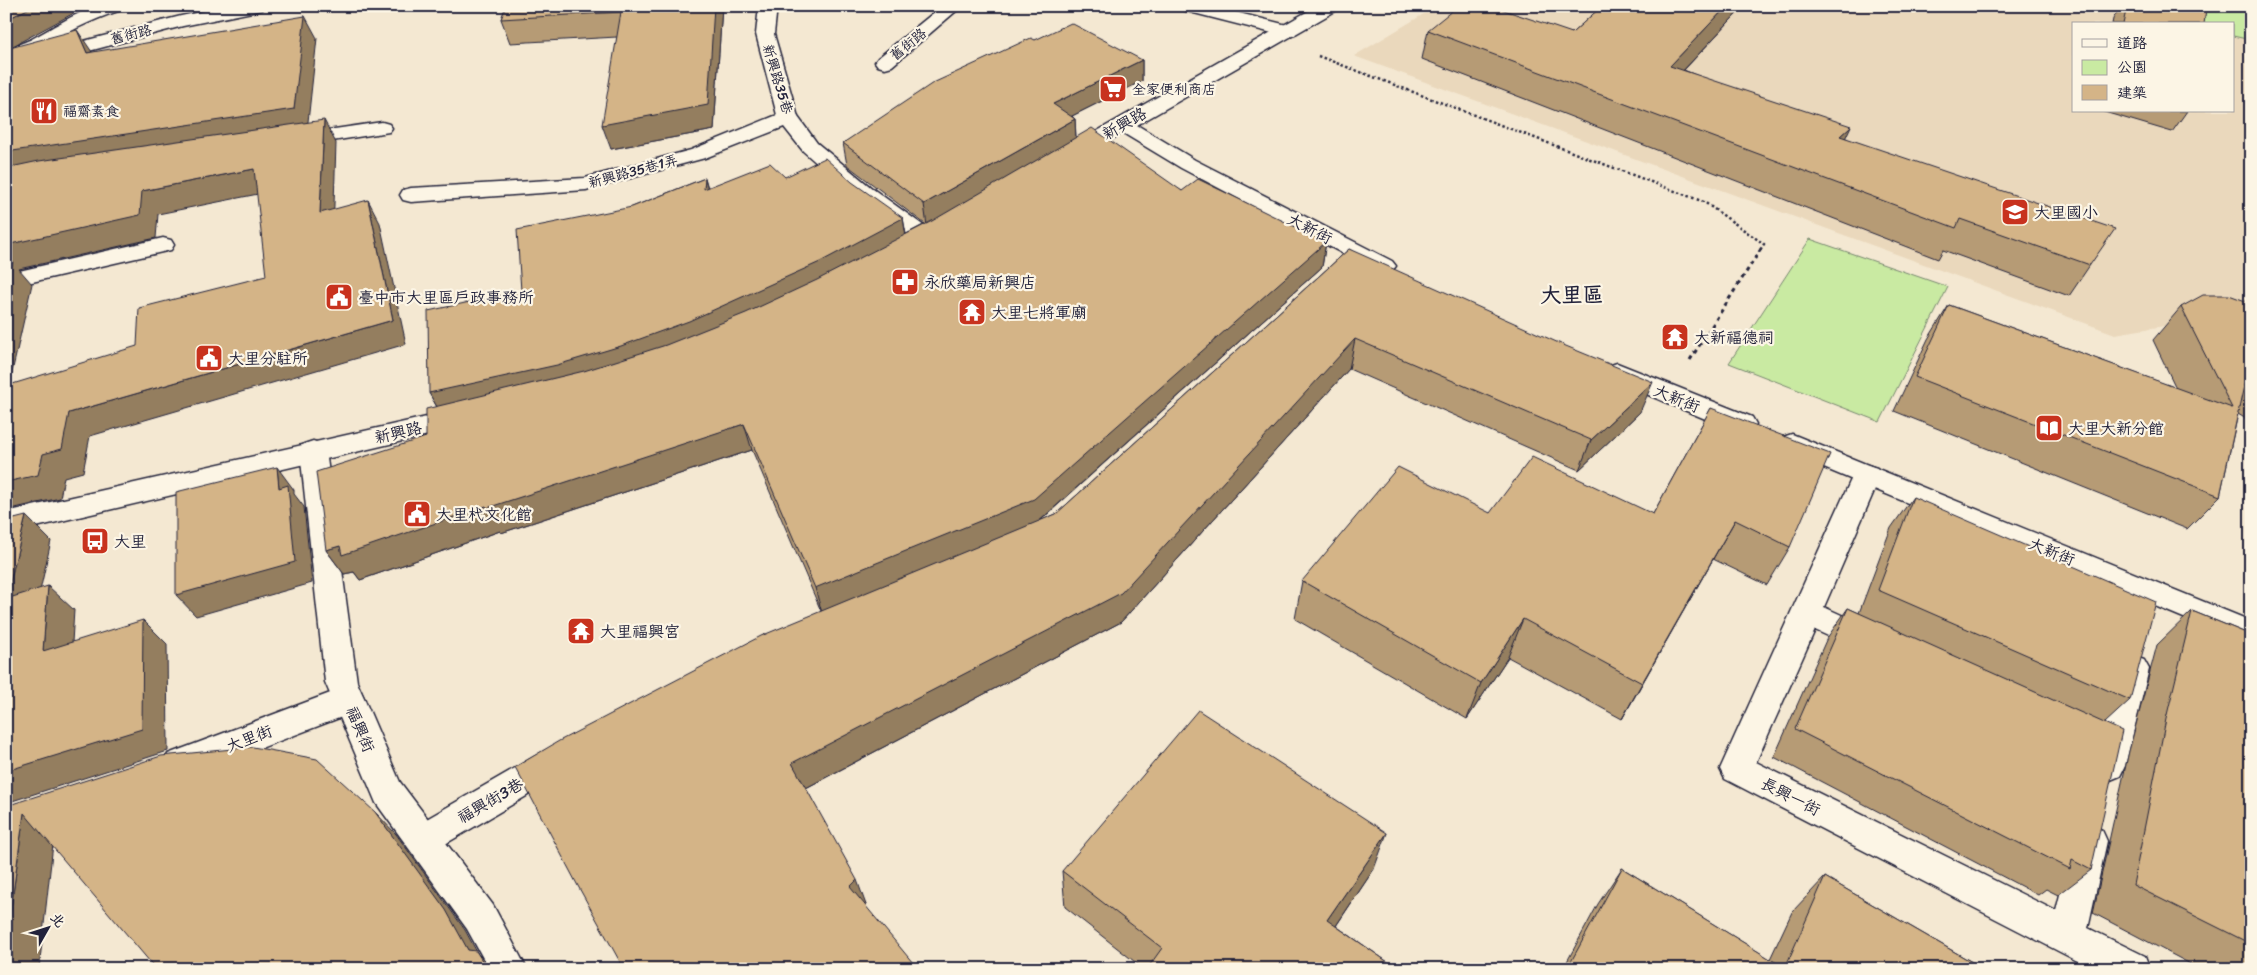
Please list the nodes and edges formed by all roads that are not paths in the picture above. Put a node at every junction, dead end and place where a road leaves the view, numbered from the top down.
1 (115, 6) edge
2 (256, 6) edge
3 (768, 6) edge
4 (953, 6) edge
5 (1188, 6) edge
6 (1331, 6) edge
7 (1280, 35) junction
8 (6, 55) edge
9 (885, 62) dead end
10 (6, 67) edge
11 (788, 118) junction
12 (1122, 124) junction
13 (382, 128) dead end
14 (273, 144) edge
15 (1054, 164) edge
16 (411, 195) dead end
17 (163, 245) dead end
18 (1356, 252) junction
19 (903, 253) edge
20 (1334, 272) edge
21 (1399, 274) edge
22 (6, 281) edge
23 (1596, 364) edge
24 (480, 414) edge
25 (313, 451) junction
26 (1867, 474) junction
27 (6, 523) edge
28 (1807, 614) junction
29 (2146, 618) junction
30 (2251, 634) edge
31 (1897, 654) edge
32 (349, 700) junction
33 (583, 746) edge
34 (151, 774) edge
35 (423, 840) junction
36 (2068, 936) junction
37 (509, 969) edge
38 (2132, 969) edge

1 - 8 street, 舊街路
2 - 10 street, 舊街路
3 - 11 street, 新興路35巷
4 - 9 street, 舊街路
5 - 7 street
6 - 7 street, 新興路
7 - 12 street, 新興路
11 - 16 street, 新興路35巷1弄
11 - 19 street, 新興路35巷
12 - 15 street, 新興路
12 - 18 street, 大新街
13 - 14 street
17 - 22 street
18 - 20 street
18 - 21 street, 大新街
23 - 26 street, 大新街
24 - 25 street, 新興路
25 - 27 street, 新興路
25 - 32 street, 福興街
26 - 28 street, 長興一街
26 - 29 street, 大新街
28 - 31 street
28 - 36 street, 長興一街
29 - 30 street, 大新街
29 - 36 street
32 - 34 street, 大里街
32 - 35 street, 福興街
33 - 35 street, 福興街3巷
35 - 37 street, 福興街
36 - 38 street, 長興一街

